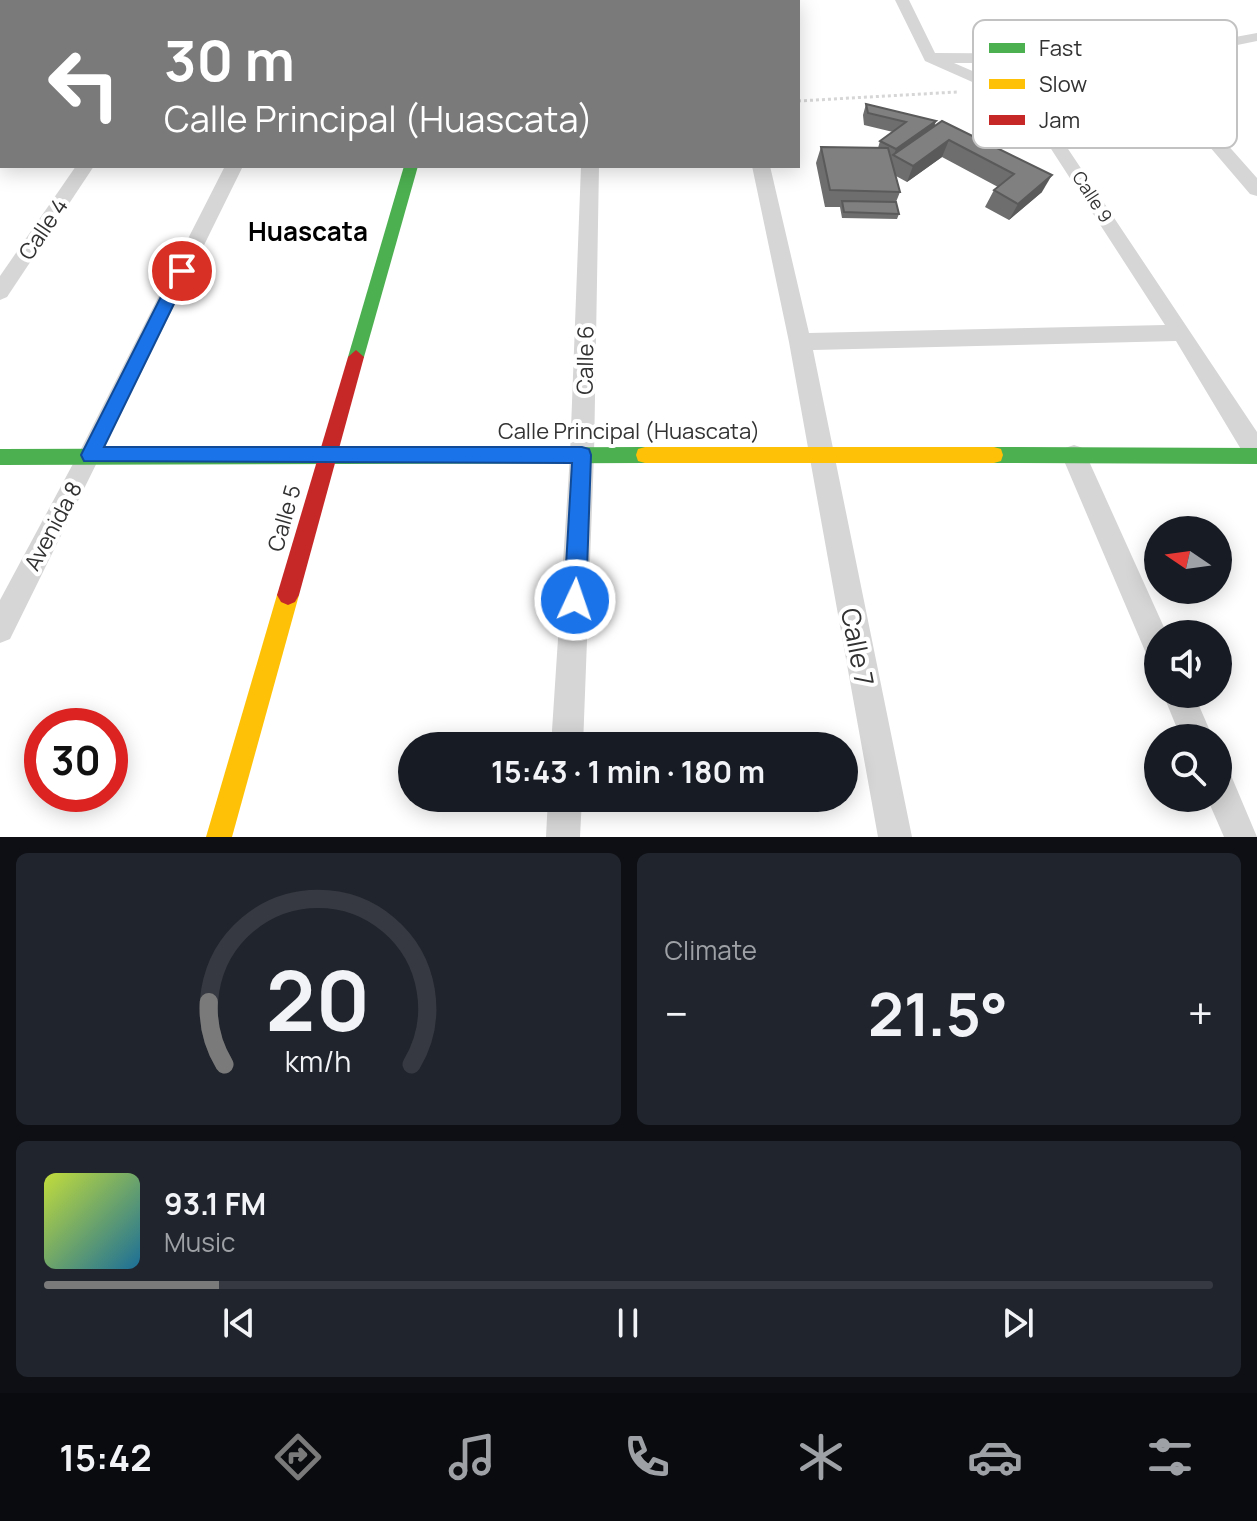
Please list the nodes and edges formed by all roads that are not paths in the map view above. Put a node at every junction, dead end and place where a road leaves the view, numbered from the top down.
1 (902, 0) edge
2 (1257, 37) edge
3 (1237, 41) edge
4 (930, 58) junction
5 (973, 58) edge
6 (973, 76) edge
7 (1059, 148) edge
8 (1220, 148) edge
9 (84, 168) edge
10 (233, 168) edge
11 (410, 168) edge
12 (590, 168) edge
13 (761, 168) edge
14 (1257, 190) edge
15 (0, 292) edge
16 (1182, 333) junction
17 (800, 342) junction
18 (327, 454) junction
19 (1257, 454) edge
20 (91, 455) junction
21 (582, 455) junction
22 (819, 456) junction
23 (1074, 456) junction
24 (0, 457) edge
25 (1146, 620) edge
26 (0, 629) edge
27 (568, 732) edge
28 (564, 812) edge
29 (1230, 812) edge
30 (219, 837) edge
31 (563, 837) edge
32 (895, 837) edge
33 (1241, 837) edge

1 - 4 street
2 - 3 street
4 - 5 street
4 - 6 street
7 - 16 street, Calle 9
8 - 14 street
9 - 15 street, Calle 4
10 - 20 street, Avenida 8
11 - 18 street, Calle 5
12 - 21 street, Calle 6
13 - 17 street, Calle 7
16 - 17 street
16 - 19 street, Calle 9
17 - 22 street, Calle 7
18 - 20 street, Calle Principal (Huascata)
18 - 21 street, Calle Principal (Huascata)
18 - 30 street, Calle 5
19 - 23 street, Calle Principal (Huascata)
20 - 24 street, Calle Principal (Huascata)
20 - 26 street, Avenida 8
21 - 22 street, Calle Principal (Huascata)
21 - 27 street, Calle 6
22 - 23 street, Calle Principal (Huascata)
22 - 32 street, Calle 7
23 - 25 street
28 - 31 street
29 - 33 street

